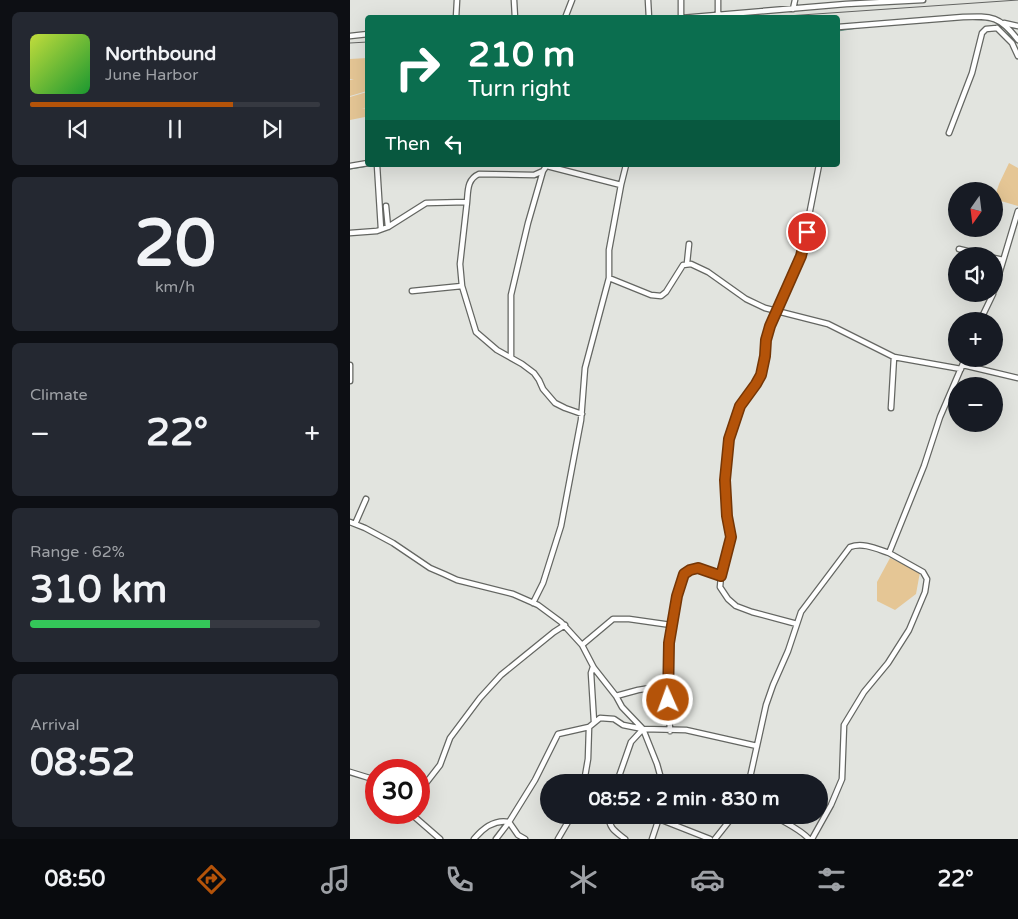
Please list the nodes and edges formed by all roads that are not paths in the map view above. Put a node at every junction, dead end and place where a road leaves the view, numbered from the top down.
1 (457, 0) edge
2 (514, 0) edge
3 (572, 0) edge
4 (648, 0) edge
5 (681, 0) edge
6 (718, 0) edge
7 (795, 0) edge
8 (923, 0) edge
9 (871, 1) edge
10 (793, 9) junction
11 (456, 15) edge
12 (515, 15) edge
13 (566, 15) edge
14 (649, 15) edge
15 (681, 15) edge
16 (718, 15) joint
17 (999, 24) junction
18 (1018, 26) edge
19 (840, 27) edge
20 (365, 34) edge
21 (350, 36) edge
22 (1018, 40) edge
23 (1018, 56) edge
24 (950, 133) dead end
25 (365, 164) edge
26 (350, 166) edge
27 (377, 167) edge
28 (546, 167) edge
29 (625, 167) edge
30 (819, 167) edge
31 (621, 184) junction
32 (467, 202) junction
33 (386, 206) dead end
34 (1018, 211) edge
35 (388, 227) junction
36 (381, 229) junction
37 (350, 233) edge
38 (689, 244) dead end
39 (1003, 260) edge
40 (687, 264) junction
41 (609, 278) junction
42 (462, 286) junction
43 (412, 290) dead end
44 (777, 311) junction
45 (511, 357) junction
46 (894, 357) junction
47 (350, 365) edge
48 (948, 365) edge
49 (962, 367) joint
50 (1018, 378) edge
51 (350, 381) edge
52 (891, 408) dead end
53 (582, 414) junction
54 (366, 499) dead end
55 (353, 523) edge
56 (889, 553) junction
57 (721, 576) junction
58 (533, 603) junction
59 (797, 624) junction
60 (565, 625) junction
61 (671, 625) junction
62 (582, 645) junction
63 (593, 667) junction
64 (668, 685) junction
65 (616, 696) junction
66 (594, 722) junction
67 (589, 727) junction
68 (643, 729) junction
69 (670, 731) junction
70 (757, 746) junction
71 (350, 772) edge
72 (585, 774) edge
73 (620, 774) edge
74 (660, 774) edge
75 (751, 774) edge
76 (365, 777) edge
77 (430, 778) edge
78 (509, 822) junction
79 (423, 824) edge
80 (567, 824) edge
81 (610, 824) edge
82 (657, 824) edge
83 (675, 824) edge
84 (727, 824) edge
85 (786, 824) edge
86 (440, 839) edge
87 (474, 839) edge
88 (496, 839) edge
89 (525, 839) edge
90 (558, 839) edge
91 (625, 839) edge
92 (652, 839) edge
93 (710, 839) edge
94 (715, 839) edge
95 (811, 839) edge

1 - 11 street
2 - 12 street
3 - 13 street
4 - 14 street
5 - 15 street
6 - 16 street
7 - 10 street
8 - 9 street
9 - 10 street
10 - 16 street
17 - 18 street
17 - 19 street
17 - 22 street
17 - 23 street
17 - 24 street
20 - 21 street
25 - 26 street
27 - 36 street
28 - 31 street
28 - 32 street
28 - 45 street
29 - 31 street
30 - 44 street
31 - 41 street
32 - 35 street
32 - 42 street
33 - 35 street
34 - 39 street
35 - 36 street
36 - 37 street
38 - 40 street
40 - 41 street
40 - 44 street
41 - 53 street
42 - 43 street
42 - 45 street
44 - 46 street
44 - 57 street
45 - 53 street
46 - 48 street
46 - 52 street
47 - 51 street
49 - 50 street
49 - 56 street
53 - 58 street
54 - 55 street
55 - 58 street
56 - 59 street
56 - 95 street
57 - 59 street
57 - 61 street
58 - 60 street
59 - 70 street
60 - 62 street
60 - 77 street
61 - 62 street
61 - 64 street
62 - 63 street
63 - 65 street
63 - 66 street
64 - 65 street
64 - 69 street
65 - 68 street
66 - 67 street
66 - 68 street
67 - 72 street
67 - 78 street
68 - 69 street
68 - 73 street
68 - 74 street
69 - 70 street
70 - 75 street
71 - 76 street
78 - 87 street
78 - 88 street
78 - 89 street
79 - 86 street
80 - 90 street
81 - 91 street
82 - 92 street
83 - 93 street
84 - 94 street
85 - 95 street

